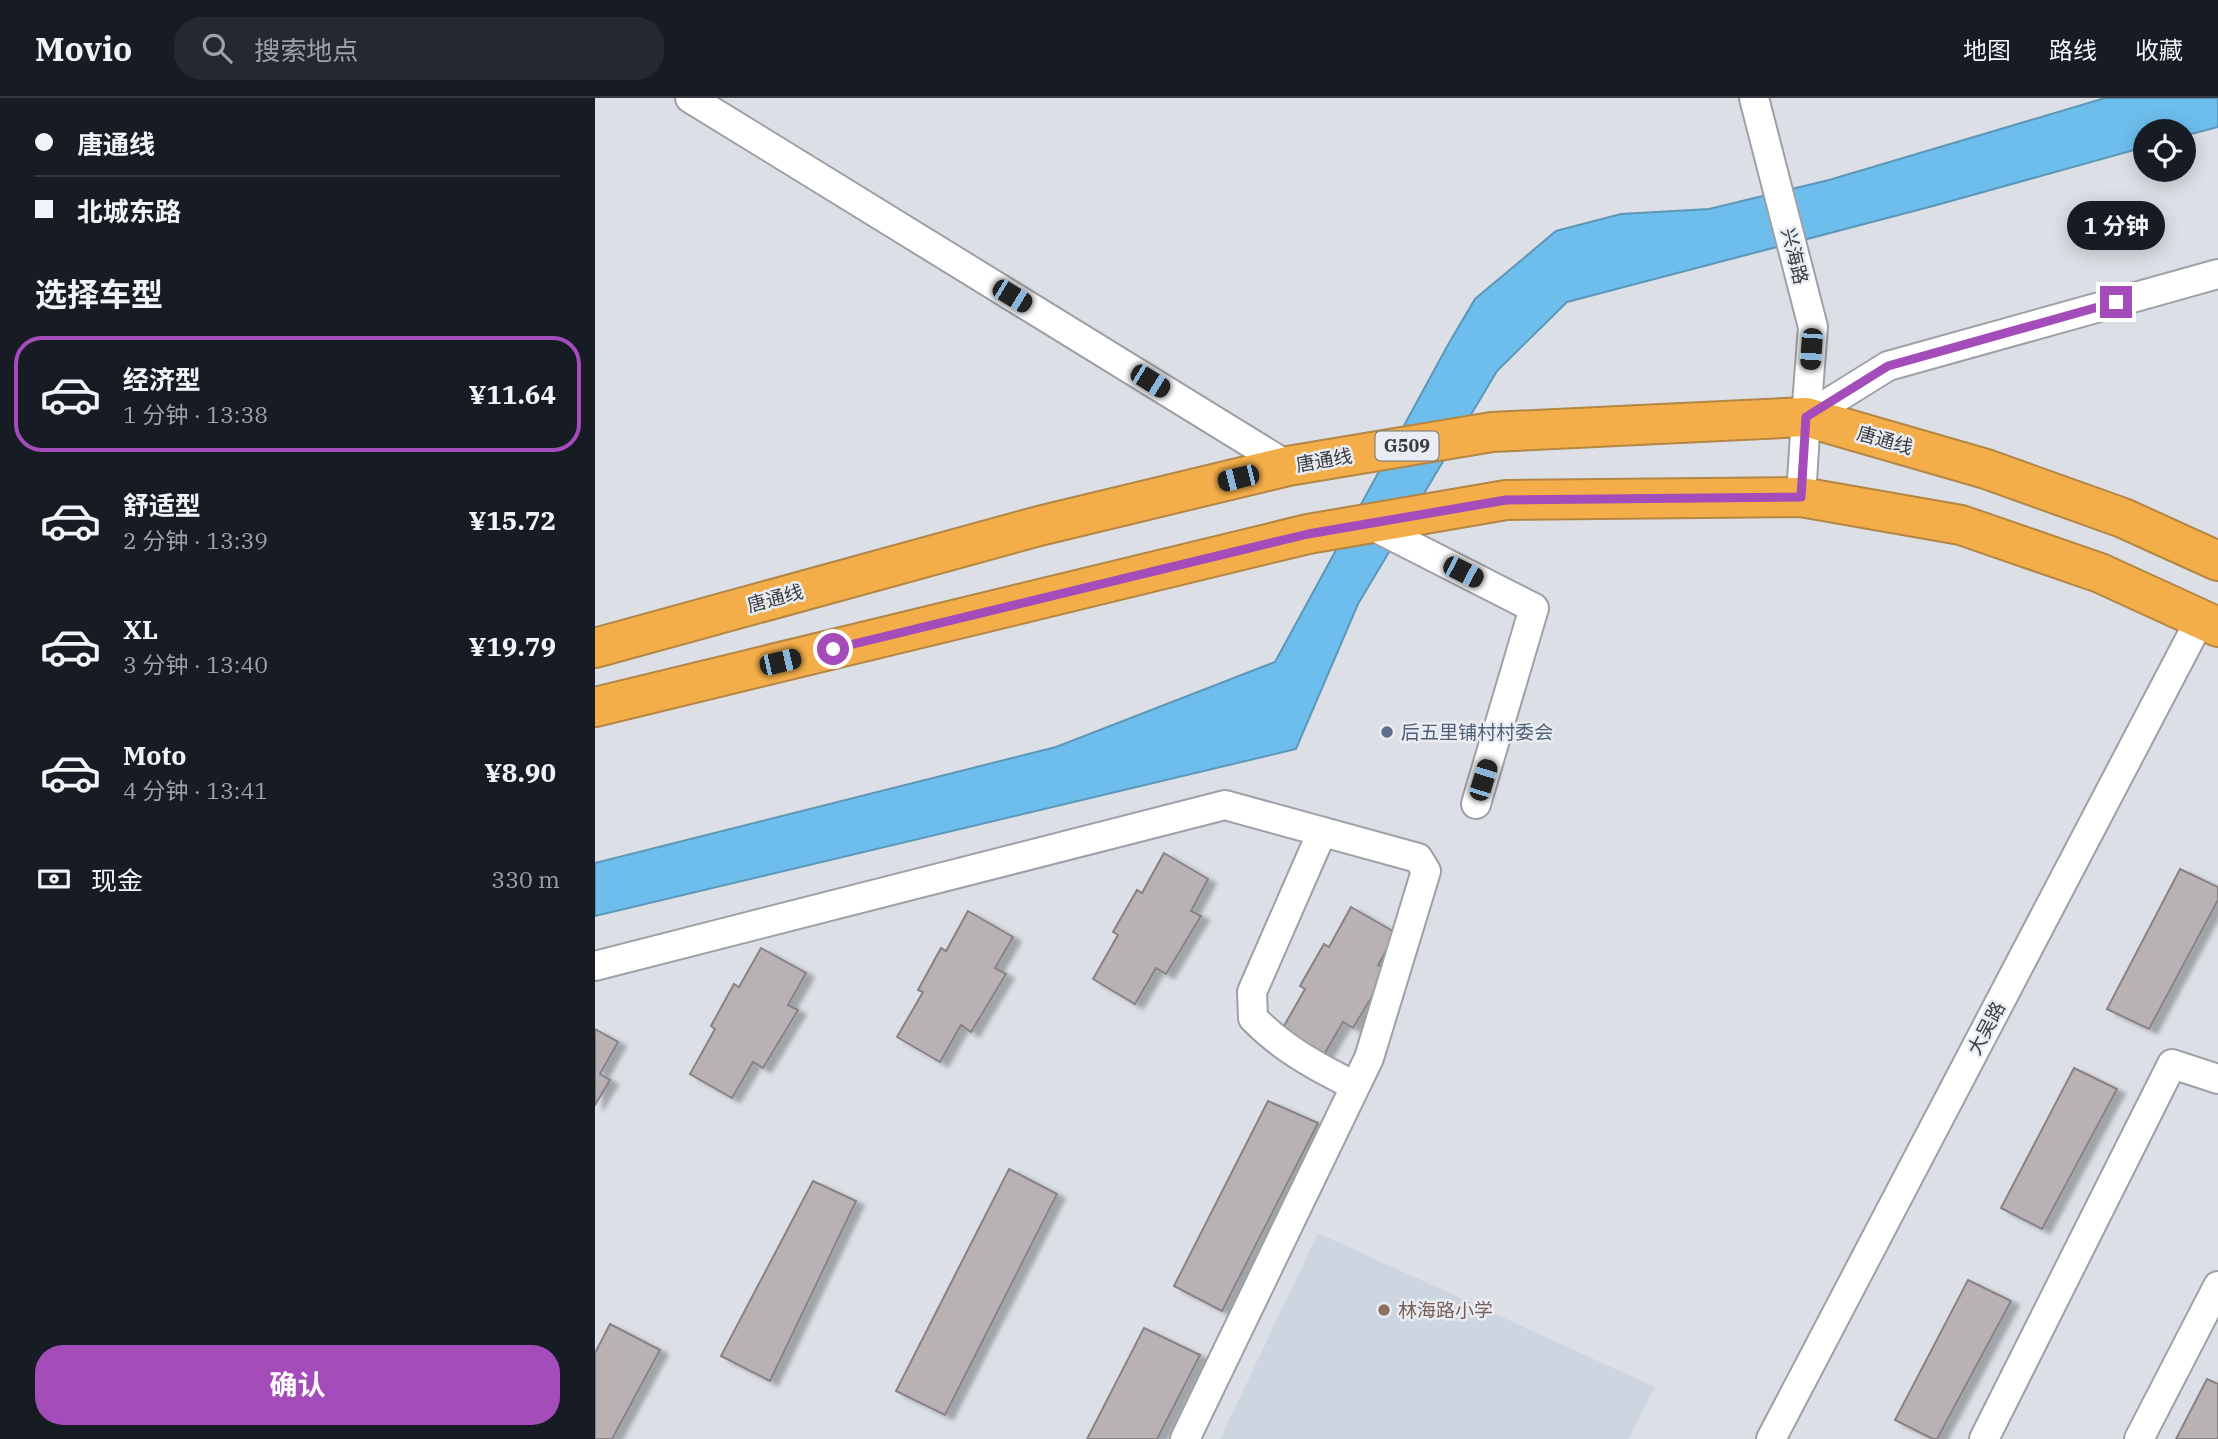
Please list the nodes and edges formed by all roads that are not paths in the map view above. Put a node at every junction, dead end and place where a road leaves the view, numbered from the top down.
1 (690, 98) edge
2 (1754, 98) edge
3 (2218, 274) edge
4 (1806, 417) junction
5 (1288, 466) junction
6 (1801, 497) junction
7 (1369, 524) junction
8 (2218, 561) edge
9 (2209, 622) edge
10 (595, 648) edge
11 (595, 706) edge
12 (1476, 804) dead end
13 (1322, 832) junction
14 (595, 966) edge
15 (2218, 1079) edge
16 (1355, 1086) junction
17 (2218, 1286) edge
18 (1185, 1439) edge
19 (1771, 1439) edge
20 (1984, 1439) edge
21 (2139, 1439) edge

1 - 5 street
2 - 4 street, 兴海路
3 - 4 street
4 - 5 highway, 唐通线 / G509
4 - 6 street, 兴海路
4 - 8 highway, 唐通线 / G509
5 - 10 highway, 唐通线 / G509
6 - 7 highway
6 - 9 highway
7 - 11 highway
7 - 12 street
9 - 19 street, 大吴路
13 - 14 street
13 - 16 street
13 - 16 street
15 - 20 street
16 - 18 street
17 - 21 street

